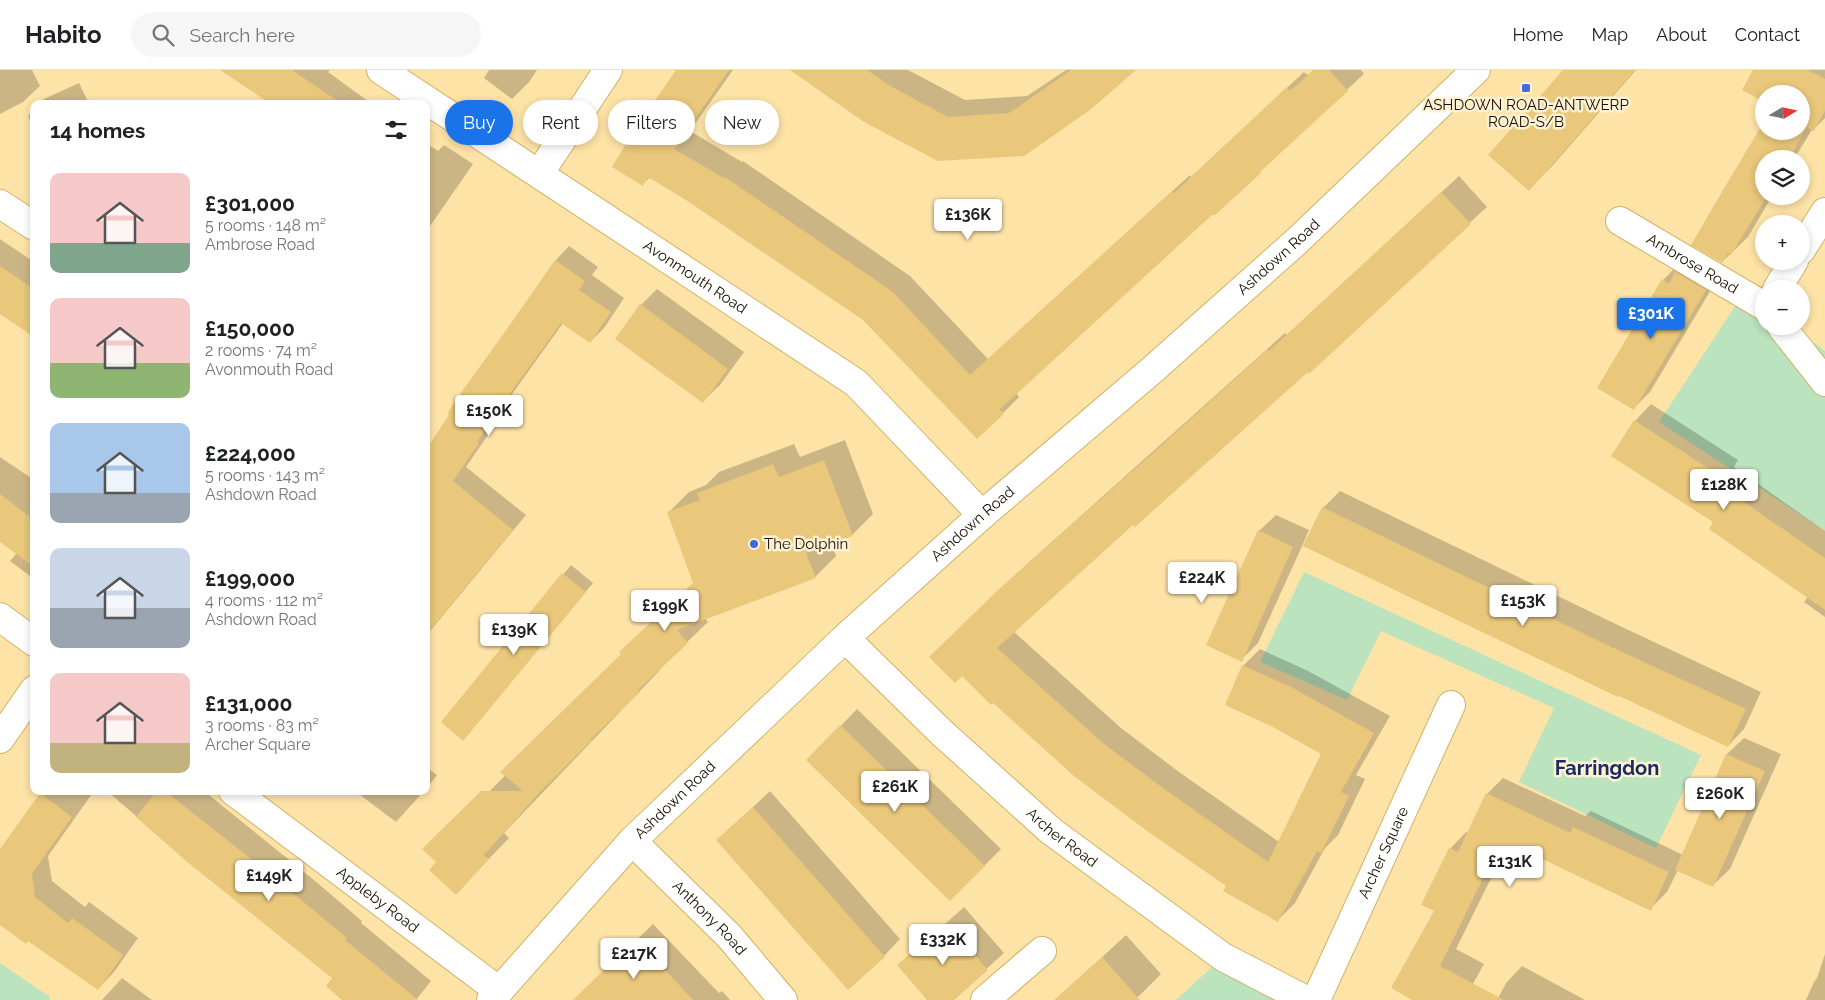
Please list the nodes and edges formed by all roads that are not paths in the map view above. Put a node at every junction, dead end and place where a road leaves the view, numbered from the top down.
1 (381, 70) edge
2 (608, 70) edge
3 (1476, 70) edge
4 (427, 100) edge
5 (430, 102) edge
6 (539, 174) junction
7 (0, 204) edge
8 (1825, 212) edge
9 (1620, 221) dead end
10 (30, 223) edge
11 (1810, 236) edge
12 (1755, 301) edge
13 (1788, 335) edge
14 (1825, 382) edge
15 (982, 516) junction
16 (0, 618) edge
17 (846, 638) junction
18 (30, 639) edge
19 (30, 696) edge
20 (1451, 706) dead end
21 (0, 739) edge
22 (238, 795) edge
23 (632, 841) junction
24 (1042, 951) dead end
25 (495, 995) edge
26 (783, 1000) edge
27 (985, 1000) edge
28 (1306, 1000) edge
29 (1316, 1000) edge

1 - 4 street, Avonmouth Road
2 - 6 street
3 - 15 street, Ashdown Road
5 - 6 street, Avonmouth Road
6 - 15 street, Avonmouth Road
7 - 10 street
8 - 11 street
9 - 12 street, Ambrose Road
13 - 14 street
15 - 17 street, Ashdown Road
16 - 18 street
17 - 23 street, Ashdown Road
17 - 28 street, Archer Road
19 - 21 street
20 - 29 street, Archer Square
22 - 25 street, Appleby Road
23 - 25 street, Ashdown Road
23 - 26 street, Anthony Road
24 - 27 street

